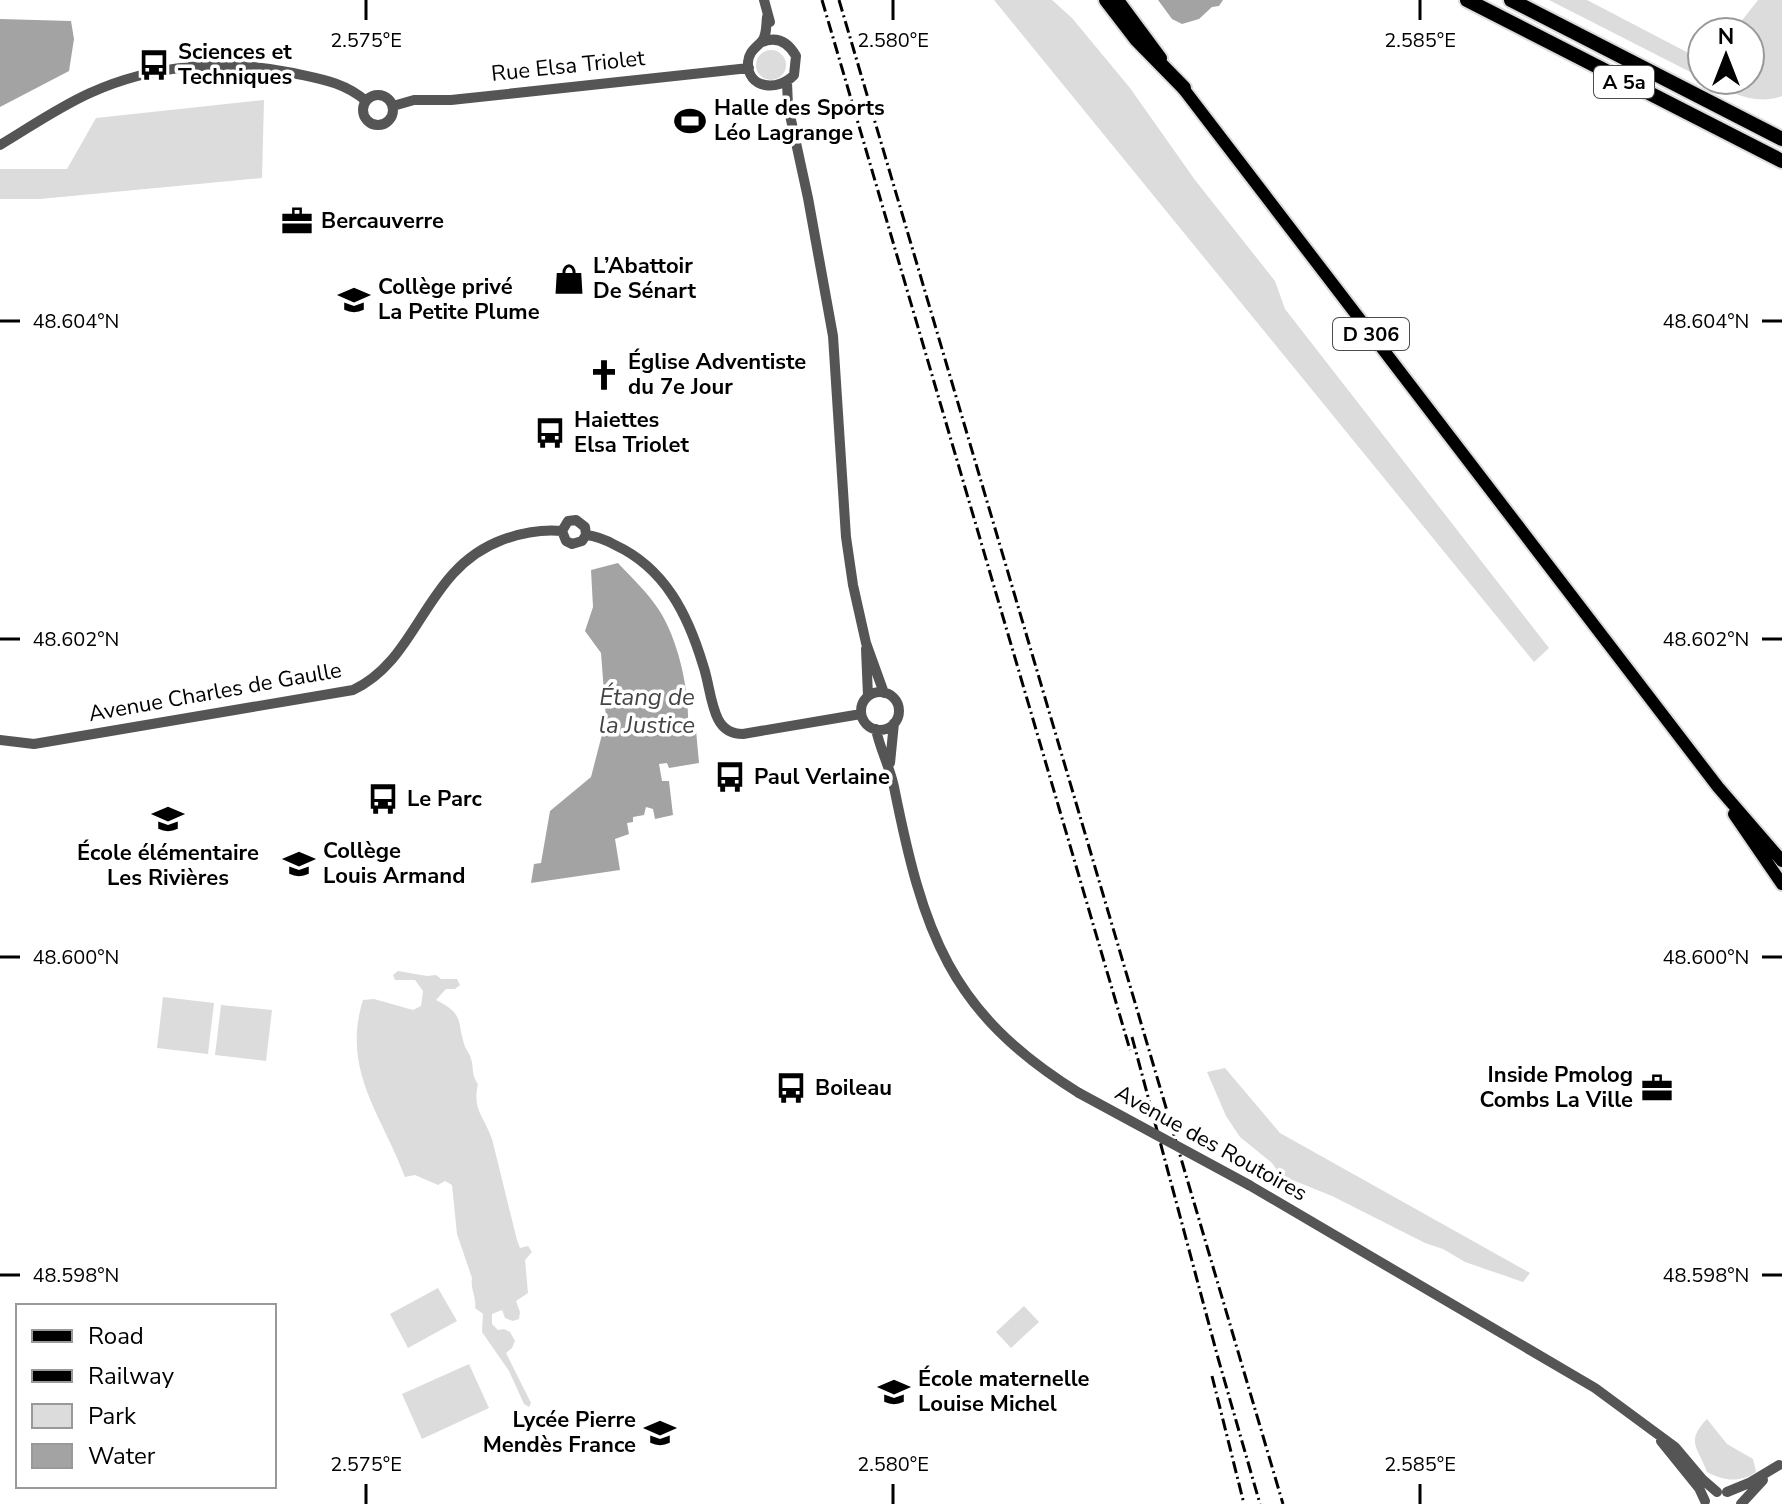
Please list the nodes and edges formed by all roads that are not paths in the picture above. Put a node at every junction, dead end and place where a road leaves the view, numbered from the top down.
1 (764, 0) edge
2 (1106, 0) edge
3 (1118, 0) edge
4 (1467, 0) edge
5 (1511, 0) edge
6 (767, 17) junction
7 (774, 39) junction
8 (762, 42) junction
9 (749, 68) junction
10 (787, 82) junction
11 (774, 87) junction
12 (1184, 88) junction
13 (366, 101) junction
14 (393, 106) junction
15 (788, 106) junction
16 (1782, 139) edge
17 (0, 145) edge
18 (1782, 161) edge
19 (562, 531) junction
20 (586, 535) junction
21 (866, 643) junction
22 (884, 693) junction
23 (868, 696) junction
24 (861, 714) junction
25 (895, 722) junction
26 (876, 729) junction
27 (0, 740) edge
28 (890, 765) junction
29 (1718, 787) junction
30 (1782, 861) edge
31 (1782, 884) edge
32 (1658, 1436) junction
33 (1780, 1464) edge
34 (1722, 1492) junction
35 (1704, 1503) edge
36 (1740, 1504) edge

1 - 6 street, Avenue des Routoires
2 - 12 highway
3 - 12 main road, D 306
4 - 18 highway, A 5a
5 - 16 highway, A 5a
6 - 7 street, Avenue des Routoires
6 - 8 street, Avenue des Routoires
7 - 8 street
7 - 10 street, Avenue des Routoires
8 - 9 street, Avenue des Routoires
9 - 11 street, Avenue des Routoires
9 - 14 street, Rue Elsa Triolet
10 - 11 street
10 - 15 street, Avenue des Routoires
11 - 15 street, Avenue des Routoires
12 - 29 main road, D 306
13 - 14 street
13 - 14 street
13 - 17 street
15 - 21 street, Avenue des Routoires
19 - 20 street
19 - 20 street
19 - 27 street, Avenue Charles de Gaulle
20 - 24 street
21 - 22 street, Avenue des Routoires
21 - 23 street, Avenue des Routoires
22 - 23 street
22 - 25 street, Avenue des Routoires
23 - 24 street, Avenue des Routoires
24 - 26 street, Avenue des Routoires
25 - 26 street
25 - 28 street, Avenue des Routoires
26 - 28 street, Avenue des Routoires
28 - 32 street, Avenue des Routoires, bridge
29 - 30 main road, D 306
29 - 31 main road, D 306
32 - 34 street, Avenue des Routoires
32 - 35 street, Avenue des Routoires
33 - 34 street
33 - 36 street
34 - 35 street
34 - 36 street, Avenue des Routoires

